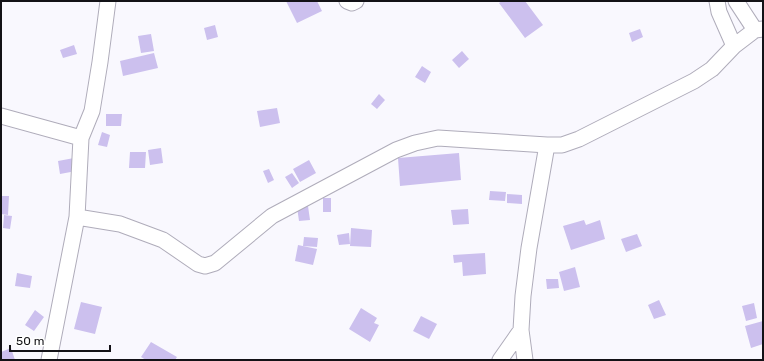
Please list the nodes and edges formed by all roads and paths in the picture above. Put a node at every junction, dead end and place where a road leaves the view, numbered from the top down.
1 (108, 1) edge
2 (346, 1) edge
3 (356, 1) edge
4 (717, 1) edge
5 (736, 1) edge
6 (759, 30) edge
7 (734, 46) junction
8 (1, 116) edge
9 (81, 138) junction
10 (547, 146) junction
11 (77, 217) junction
12 (521, 330) junction
13 (49, 360) edge
14 (500, 360) edge
15 (525, 360) edge

1 - 9 street
2 - 3 street
4 - 7 street
5 - 6 street
6 - 7 street
7 - 10 street
8 - 9 street
9 - 11 street
10 - 11 street
10 - 12 street
11 - 13 street
12 - 14 street
12 - 15 street

